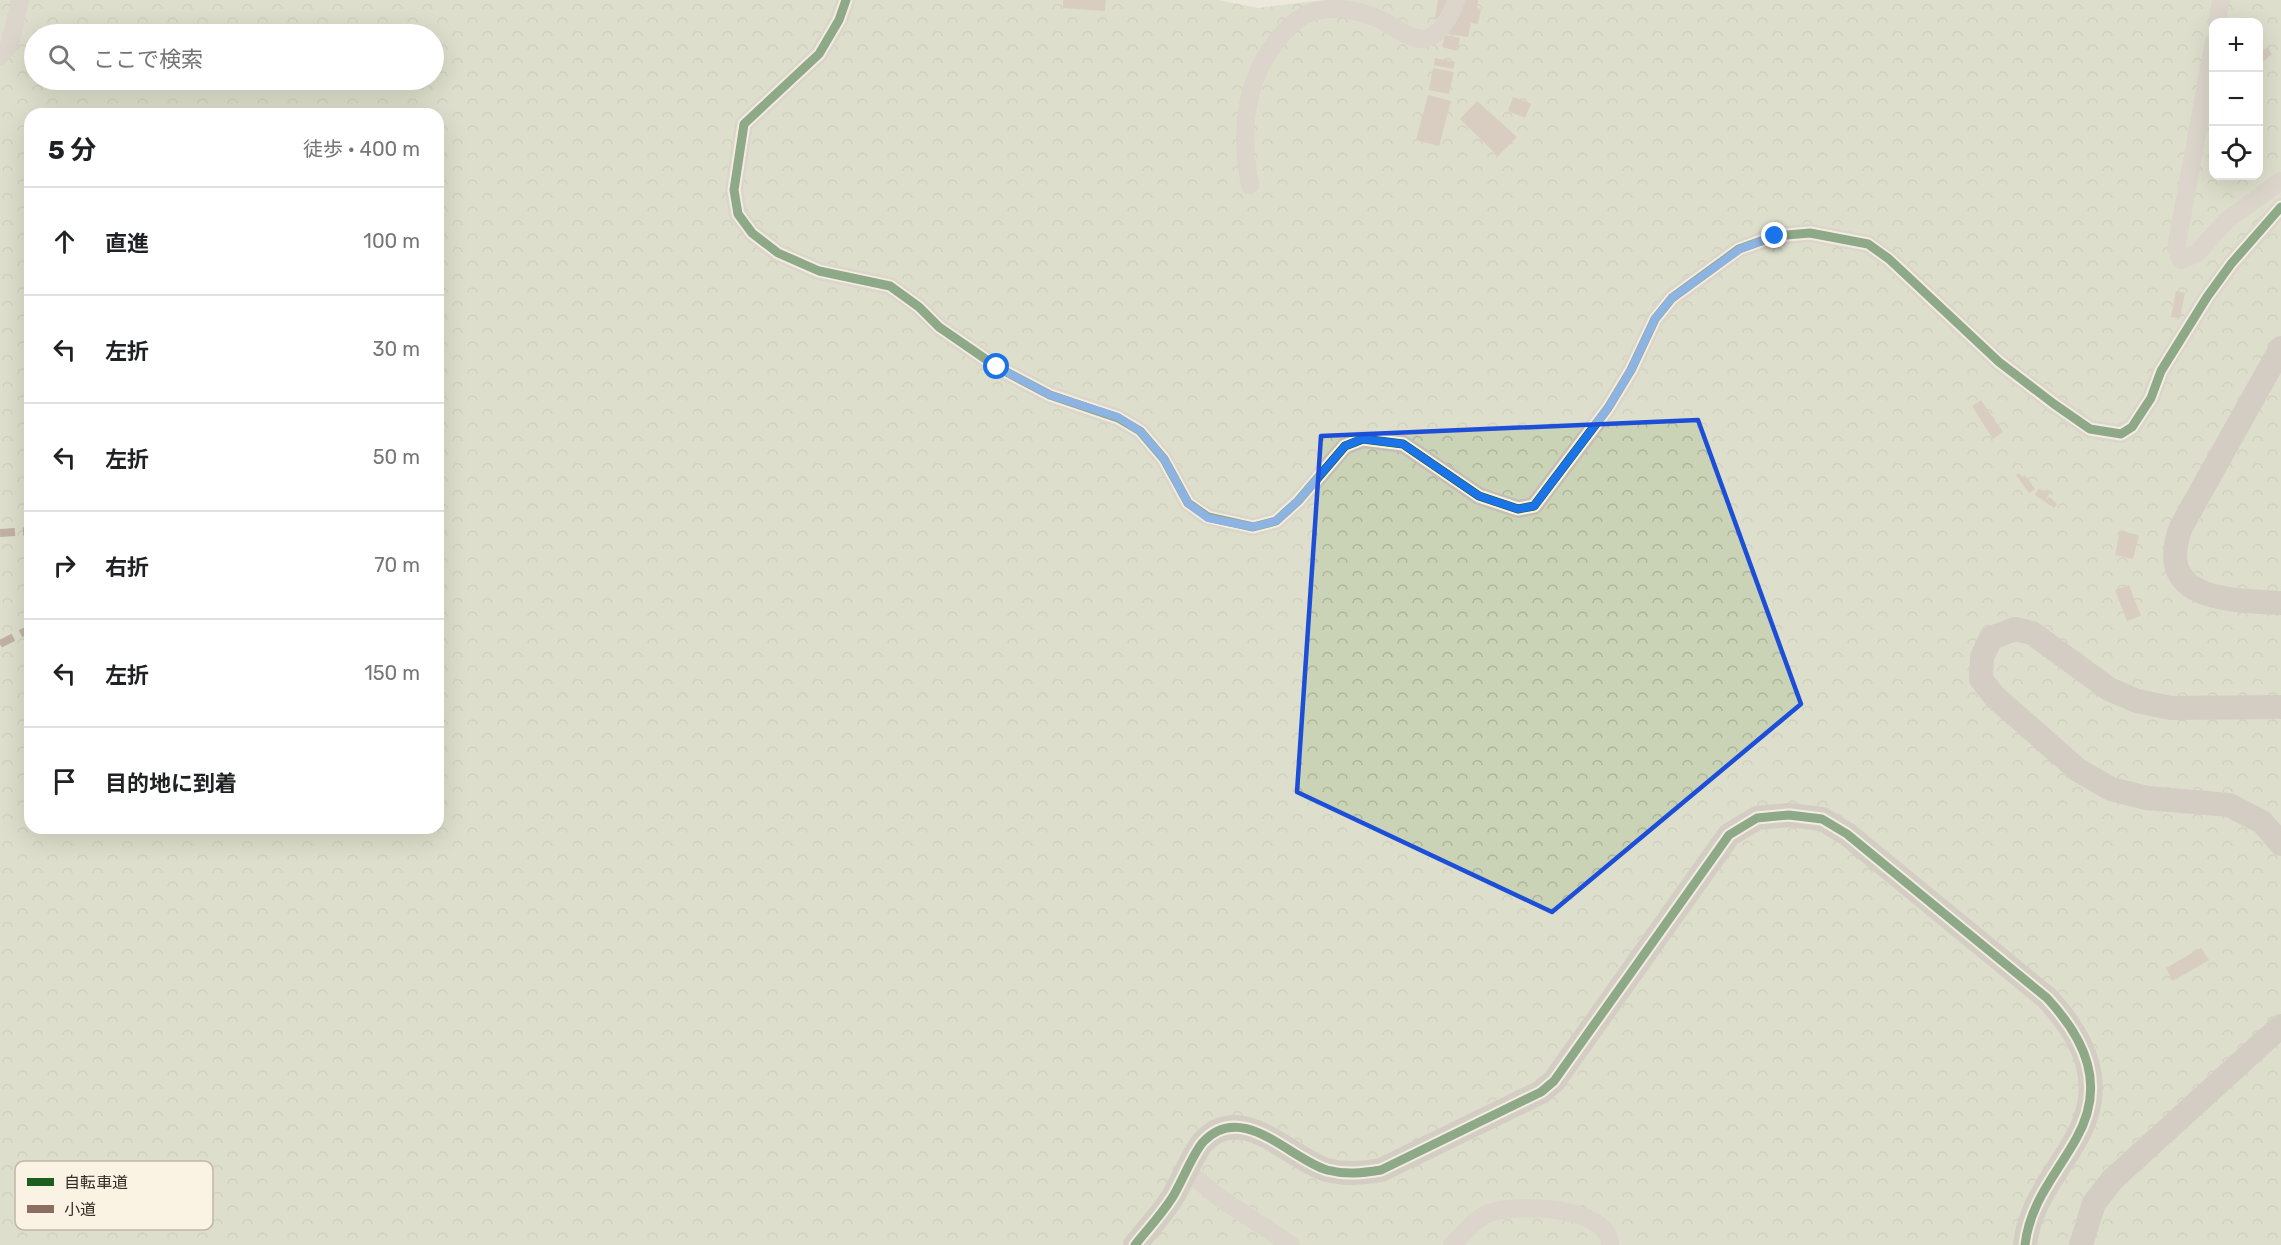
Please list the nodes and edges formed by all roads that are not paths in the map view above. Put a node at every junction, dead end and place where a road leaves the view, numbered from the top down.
1 (20, 0) edge
2 (846, 0) edge
3 (1456, 0) edge
4 (2221, 0) edge
5 (2218, 18) edge
6 (0, 56) edge
7 (2209, 69) edge
8 (2281, 181) edge
9 (1250, 185) dead end
10 (2281, 207) edge
11 (2281, 348) edge
12 (2281, 603) edge
13 (2281, 707) edge
14 (2281, 844) edge
15 (2281, 1026) edge
16 (1188, 1172) junction
17 (1135, 1245) edge
18 (1291, 1245) edge
19 (1452, 1245) edge
20 (1610, 1245) edge
21 (2025, 1245) edge
22 (2081, 1245) edge

1 - 6 street
2 - 10 street
3 - 9 street
4 - 5 street
7 - 8 street
11 - 12 street
13 - 14 street
15 - 22 street
16 - 17 street
16 - 18 street
16 - 21 street
19 - 20 street

